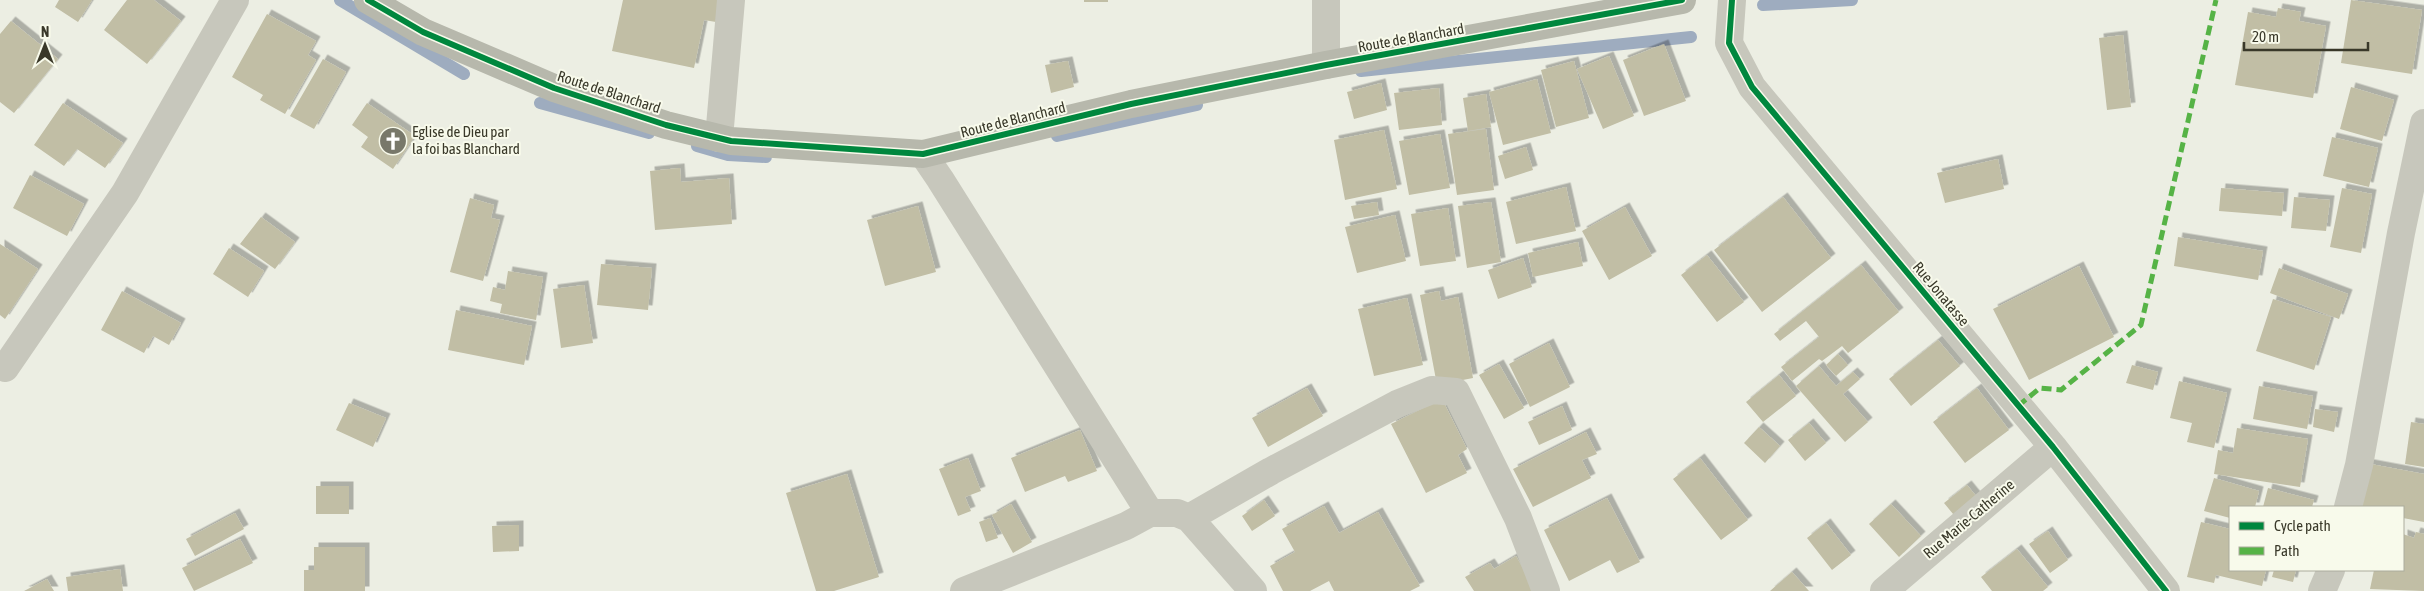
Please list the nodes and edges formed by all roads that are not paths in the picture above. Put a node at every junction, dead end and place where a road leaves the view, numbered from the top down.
1 (235, 0) edge
2 (368, 0) edge
3 (732, 0) edge
4 (1326, 0) edge
5 (1682, 0) edge
6 (1732, 0) edge
7 (1326, 65) junction
8 (2424, 123) edge
9 (719, 138) junction
10 (923, 154) junction
11 (5, 368) dead end
12 (2054, 447) junction
13 (2348, 506) edge
14 (1150, 513) junction
15 (1188, 518) junction
16 (2331, 571) edge
17 (964, 591) edge
18 (1253, 591) edge
19 (1546, 591) edge
20 (1884, 591) edge
21 (2166, 591) edge
22 (2322, 591) edge

1 - 11 street
2 - 9 street, Route de Blanchard
3 - 9 street
4 - 7 street
5 - 7 street, Route de Blanchard
6 - 12 street, Rue Jonatasse
7 - 10 street, Route de Blanchard
8 - 13 street
9 - 10 street, Route de Blanchard
10 - 14 street
12 - 20 street, Rue Marie-Catherine
12 - 21 street, Rue Jonatasse
14 - 15 street
14 - 17 street
15 - 18 street
15 - 19 street
16 - 22 street

